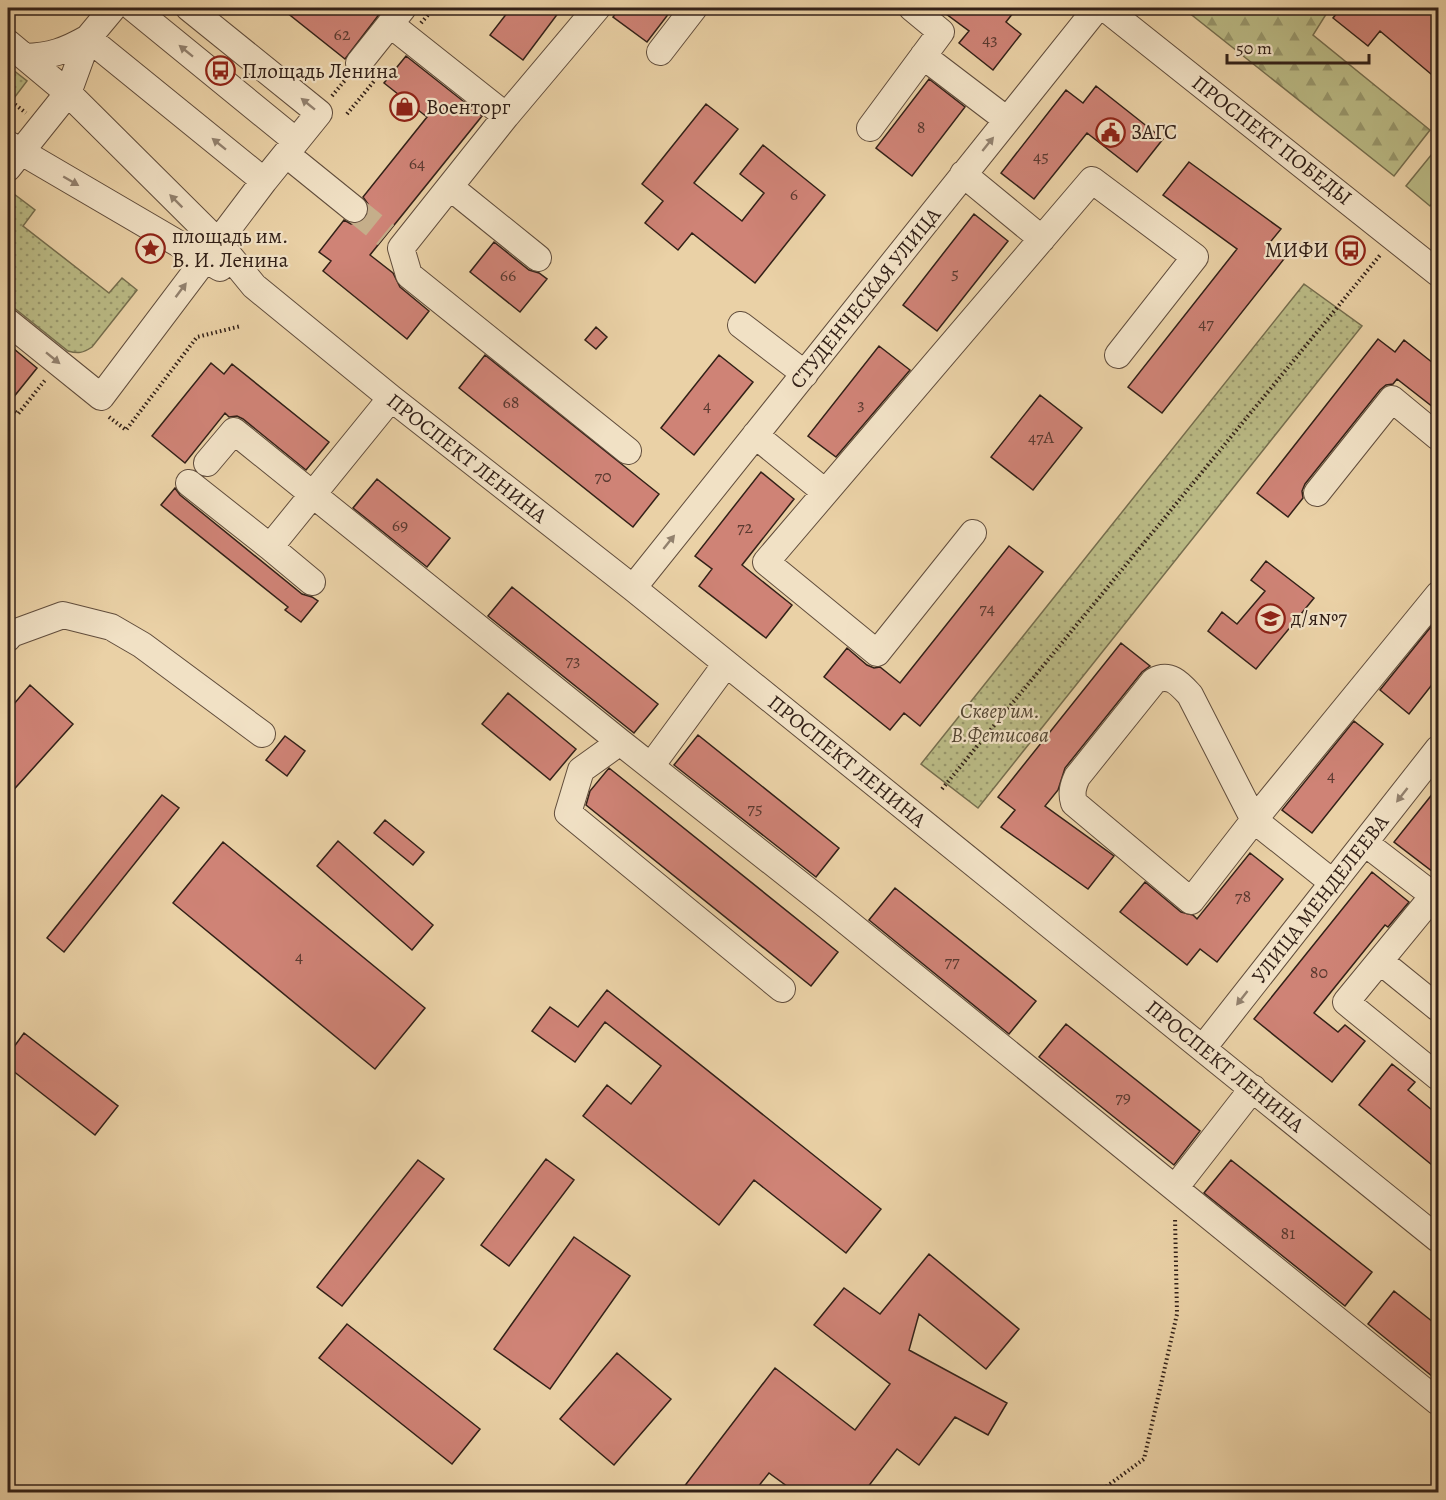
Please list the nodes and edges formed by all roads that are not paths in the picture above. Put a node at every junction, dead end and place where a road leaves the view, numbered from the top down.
1 (133, 8) edge
2 (189, 8) edge
3 (597, 8) edge
4 (694, 8) edge
5 (912, 8) edge
6 (1097, 8) edge
7 (1105, 8) edge
8 (104, 11) edge
9 (396, 16) edge
10 (88, 38) junction
11 (16, 50) edge
12 (660, 52) dead end
13 (923, 56) junction
14 (359, 63) road end
15 (68, 93) junction
16 (506, 116) junction
17 (1007, 120) junction
18 (870, 128) dead end
19 (291, 147) junction
20 (12, 155) edge
21 (963, 174) junction
22 (264, 181) junction
23 (450, 187) junction
24 (354, 209) tunnel mouth
25 (1042, 239) junction
26 (211, 251) junction
27 (538, 258) dead end
28 (1438, 273) edge
29 (8, 322) edge
30 (741, 325) dead end
31 (1118, 355) dead end
32 (805, 374) junction
33 (391, 398) junction
34 (755, 435) junction
35 (1438, 437) edge
36 (628, 452) dead end
37 (207, 463) dead end
38 (189, 483) dead end
39 (825, 492) junction
40 (1317, 494) dead end
41 (311, 495) junction
42 (973, 533) dead end
43 (270, 547) junction
44 (312, 582) dead end
45 (633, 588) junction
46 (1438, 595) edge
47 (8, 638) edge
48 (726, 664) junction
49 (262, 734) dead end
50 (620, 742) junction
51 (1438, 749) edge
52 (651, 766) junction
53 (1254, 820) junction
54 (1365, 843) junction
55 (1332, 882) junction
56 (1436, 893) edge
57 (1380, 961) junction
58 (782, 989) dead end
59 (1438, 1008) edge
60 (1203, 1048) junction
61 (1434, 1065) edge
62 (1253, 1088) junction
63 (1175, 1188) junction
64 (1438, 1239) edge
65 (1438, 1402) edge

19 -> 1 street
19 -> 2 street
3 - 16 street
4 - 12 street
5 - 13 street
6 - 17 street, СТУДЕНЧЕСКАЯ УЛИЦА
7 - 28 street, ПРОСПЕКТ ПОБЕДЫ
8 - 10 street
9 - 14 street
9 - 16 street
10 - 11 street
10 - 15 street
22 -> 10 street
11 - 15 street, ПРОСПЕКТ ЛЕНИНА
13 - 17 street
13 - 18 street
15 - 20 street
26 -> 15 street, ПРОСПЕКТ ЛЕНИНА
16 - 23 street
21 -> 17 street, СТУДЕНЧЕСКАЯ УЛИЦА
19 - 22 street
19 - 24 street
20 -> 26 street, ПРОСПЕКТ ЛЕНИНА
21 - 25 street
21 - 32 street, СТУДЕНЧЕСКАЯ УЛИЦА
22 - 26 street
23 - 27 street
23 - 36 street
25 - 31 street
25 - 39 street
29 -> 26 street
26 - 33 street, ПРОСПЕКТ ЛЕНИНА
30 - 32 street
32 - 34 street, СТУДЕНЧЕСКАЯ УЛИЦА
33 - 41 street
33 - 45 street, ПРОСПЕКТ ЛЕНИНА
34 - 39 street
45 -> 34 street, СТУДЕНЧЕСКАЯ УЛИЦА
35 - 40 street
37 - 41 street
38 - 43 street
39 - 42 street
41 - 43 street
41 - 50 street
43 - 44 street
45 - 48 street, ПРОСПЕКТ ЛЕНИНА
46 - 53 street
47 - 49 street
48 - 52 street
48 - 60 street, ПРОСПЕКТ ЛЕНИНА
50 - 52 street
50 - 58 street
51 -> 54 street, УЛИЦА МЕНДЕЛЕЕВА
52 - 63 street
53 - 53 street
53 - 55 street
54 - 55 street, УЛИЦА МЕНДЕЛЕЕВА
54 - 56 street
55 -> 60 street, УЛИЦА МЕНДЕЛЕЕВА
56 - 57 street
57 - 59 street
57 - 61 street
60 - 62 street, ПРОСПЕКТ ЛЕНИНА
62 - 63 street
62 - 64 street, ПРОСПЕКТ ЛЕНИНА
63 - 65 street

